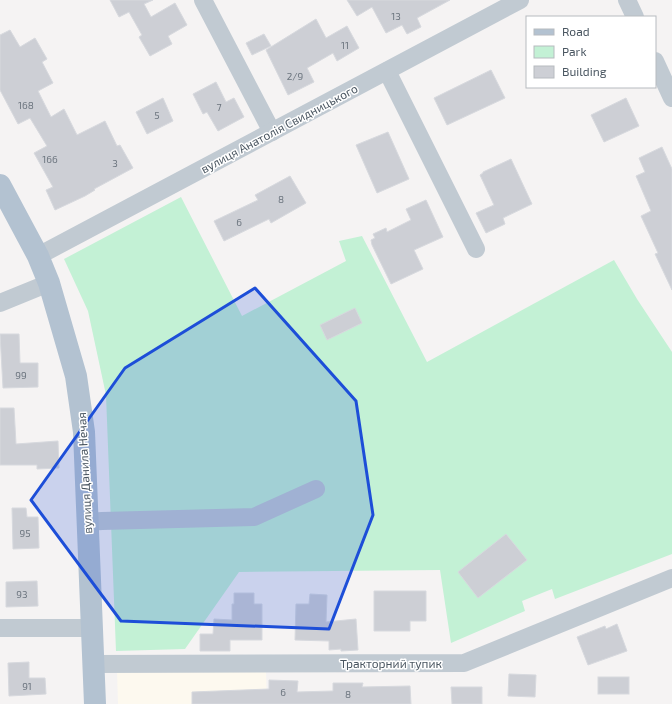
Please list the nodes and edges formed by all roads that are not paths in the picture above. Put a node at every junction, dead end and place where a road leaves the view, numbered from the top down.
1 (203, 0) edge
2 (520, 0) edge
3 (627, 0) edge
4 (494, 6) edge
5 (635, 16) edge
6 (656, 63) edge
7 (387, 71) junction
8 (672, 98) edge
9 (272, 132) junction
10 (0, 185) edge
11 (476, 250) dead end
12 (38, 256) junction
13 (49, 283) junction
14 (0, 303) edge
15 (316, 489) dead end
16 (87, 522) junction
17 (672, 578) edge
18 (0, 628) edge
19 (91, 628) junction
20 (93, 664) junction
21 (95, 704) edge

1 - 9 street
2 - 4 street, вулиця Анатолія Свидницького
3 - 5 street
4 - 7 street, вулиця Анатолія Свидницького
6 - 8 street
7 - 9 street, вулиця Анатолія Свидницького
7 - 11 street
9 - 12 street, вулиця Анатолія Свидницького
10 - 12 main road, вулиця Данила Нечая
12 - 13 main road, вулиця Данила Нечая
13 - 14 street
13 - 16 main road, вулиця Данила Нечая
15 - 16 street
16 - 19 main road, вулиця Данила Нечая
17 - 20 street, Тракторний тупик
18 - 19 street
19 - 20 main road, вулиця Данила Нечая
20 - 21 main road, вулиця Данила Нечая

